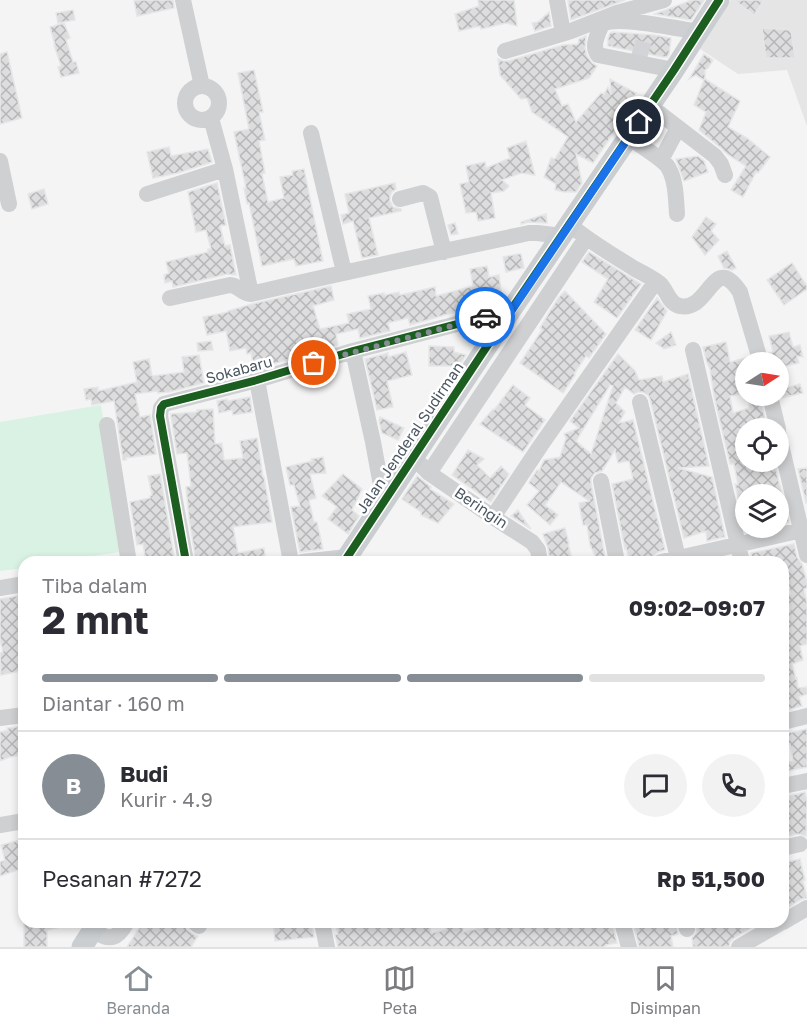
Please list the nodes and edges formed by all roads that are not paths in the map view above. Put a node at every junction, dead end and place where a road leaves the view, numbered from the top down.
1 (183, 0) edge
2 (557, 0) edge
3 (664, 0) edge
4 (719, 0) edge
5 (699, 32) junction
6 (563, 33) junction
7 (505, 51) dead end
8 (674, 70) junction
9 (202, 86) junction
10 (650, 106) junction
11 (211, 118) junction
12 (678, 128) junction
13 (311, 133) dead end
14 (628, 138) junction
15 (661, 160) junction
16 (0, 161) edge
17 (225, 169) junction
18 (725, 175) dead end
19 (147, 194) dead end
20 (400, 199) dead end
21 (9, 204) dead end
22 (677, 214) dead end
23 (573, 233) junction
24 (444, 252) junction
25 (344, 272) junction
26 (656, 281) junction
27 (251, 294) junction
28 (170, 298) dead end
29 (512, 310) junction
30 (693, 350) dead end
31 (353, 351) junction
32 (758, 352) edge
33 (257, 380) junction
34 (463, 385) junction
35 (480, 396) junction
36 (640, 402) dead end
37 (107, 425) dead end
38 (446, 429) junction
39 (413, 458) junction
40 (788, 472) edge
41 (429, 473) junction
42 (601, 482) dead end
43 (384, 502) junction
44 (493, 517) junction
45 (802, 530) junction
46 (738, 545) junction
47 (807, 555) edge
48 (128, 556) edge
49 (185, 556) edge
50 (290, 556) edge
51 (349, 556) edge
52 (539, 556) edge
53 (616, 556) edge
54 (678, 556) edge
55 (687, 556) edge
56 (741, 556) edge
57 (18, 585) edge
58 (0, 588) edge
59 (18, 716) edge
60 (807, 716) edge
61 (0, 718) edge
62 (789, 720) edge
63 (807, 781) edge
64 (789, 785) edge
65 (18, 822) edge
66 (0, 825) edge
67 (800, 844) dead end
68 (789, 847) edge
69 (807, 908) edge
70 (789, 918) edge
71 (123, 928) edge
72 (323, 928) edge
73 (622, 928) edge
74 (772, 928) edge
75 (91, 934) edge
76 (623, 946) edge
77 (327, 947) edge
78 (739, 947) edge

1 - 9 street
2 - 6 street
3 - 6 street
4 - 5 main road, Jalan Jenderal Sudirman
5 - 8 main road, Jalan Jenderal Sudirman
5 - 8 street
6 - 7 street
8 - 10 main road, Jalan Jenderal Sudirman
9 - 11 street
9 - 11 street
10 - 12 street
10 - 14 main road, Jalan Jenderal Sudirman
11 - 17 street
12 - 15 street
12 - 18 street
13 - 25 street
14 - 15 street
14 - 23 main road, Jalan Jenderal Sudirman
15 - 22 street
16 - 21 street
17 - 19 street
17 - 27 street
20 - 24 street
23 - 24 street
23 - 26 street
23 - 29 main road, Jalan Jenderal Sudirman
23 - 35 street
24 - 25 street
25 - 27 street
26 - 32 street
26 - 44 street
27 - 28 street
29 - 31 street, Sokabaru
29 - 34 main road, Jalan Jenderal Sudirman
30 - 46 street
31 - 33 street, Sokabaru
31 - 43 street
33 - 49 street, Sokabaru
33 - 50 street
34 - 35 street
34 - 38 main road, Jalan Jenderal Sudirman
35 - 38 street
36 - 54 street
37 - 48 street
38 - 39 main road, Jalan Jenderal Sudirman
38 - 41 street
39 - 41 street, Beringin
39 - 43 main road, Jalan Jenderal Sudirman
40 - 45 street
41 - 44 street, Beringin
42 - 53 street
43 - 51 main road, Jalan Jenderal Sudirman
44 - 52 street, Beringin
45 - 46 street
45 - 47 street
46 - 55 street
46 - 56 street
57 - 58 street
59 - 61 street
60 - 62 street
63 - 64 street
65 - 66 street
67 - 68 street
69 - 70 street
71 - 75 street
72 - 77 street
73 - 76 street
74 - 78 street

